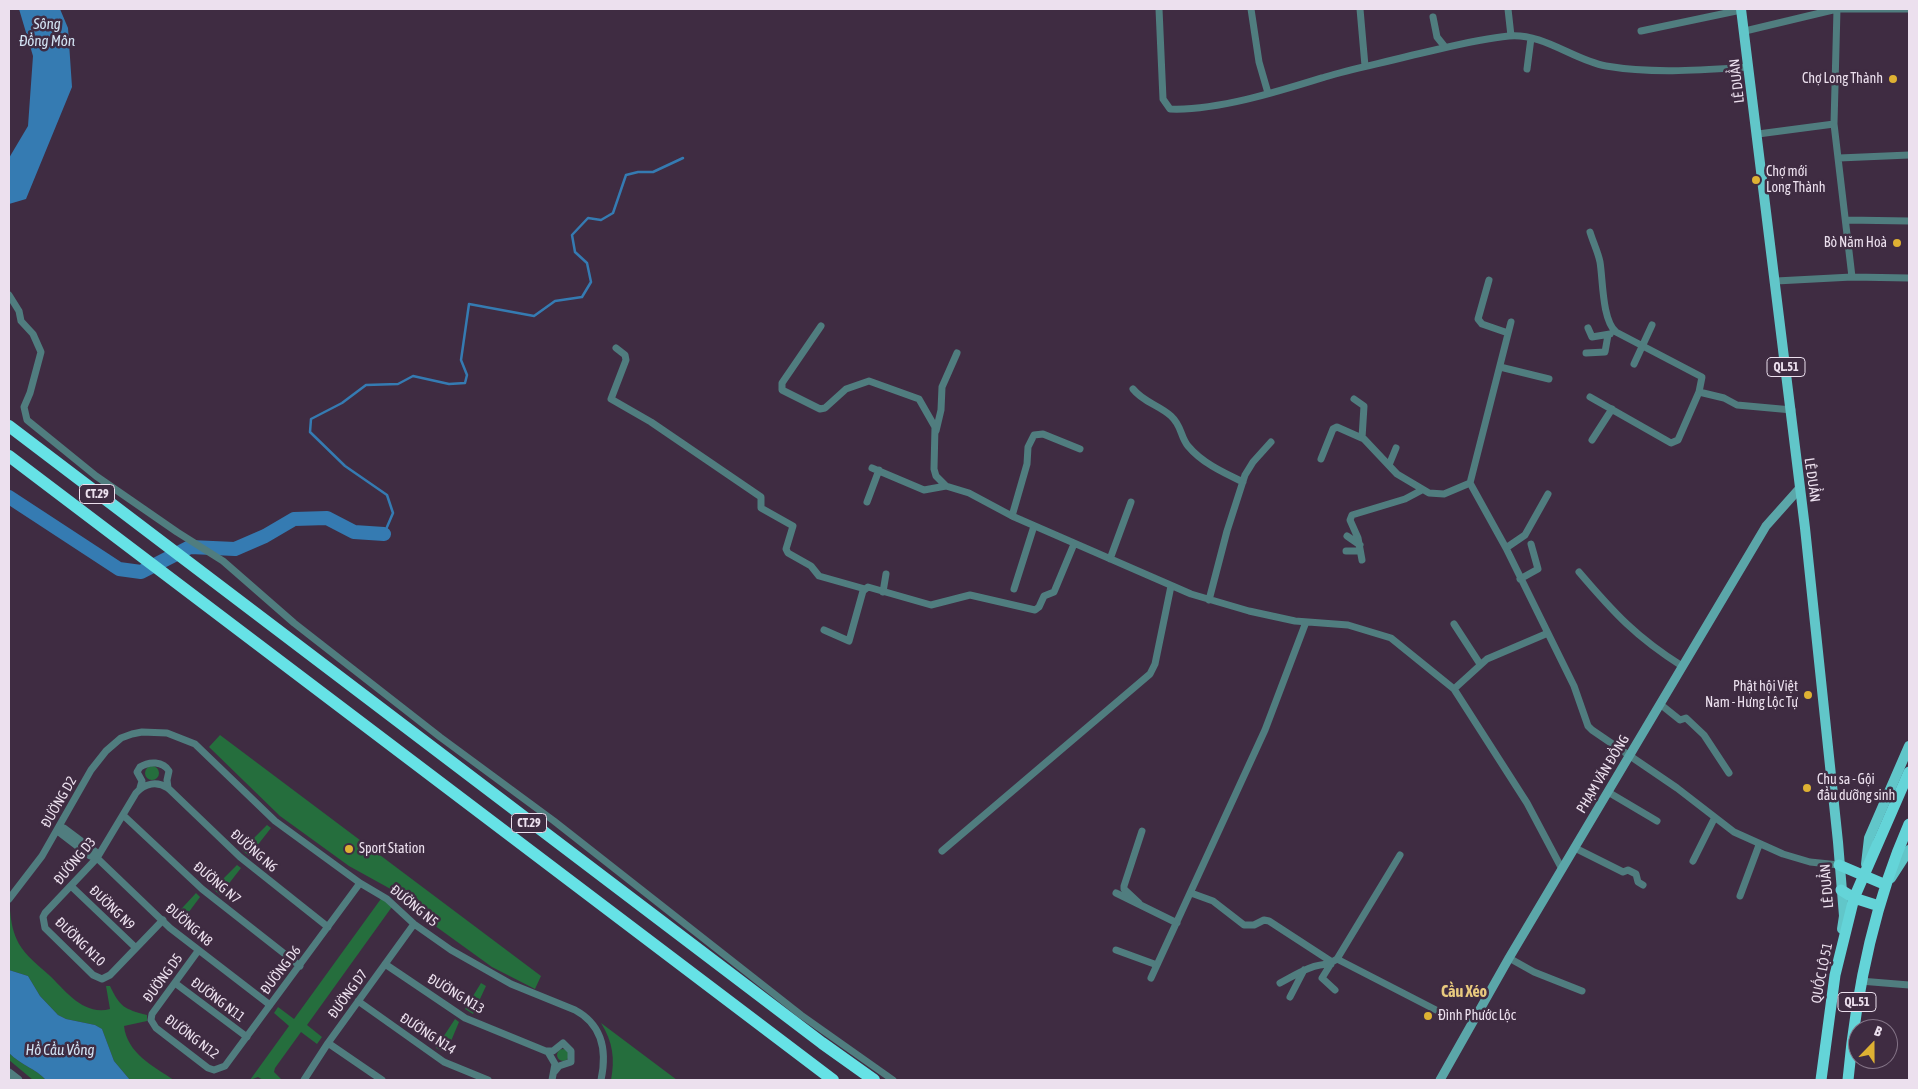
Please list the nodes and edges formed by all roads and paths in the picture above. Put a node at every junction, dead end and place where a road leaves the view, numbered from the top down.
1 (1159, 9) edge
2 (1251, 9) edge
3 (1360, 9) edge
4 (1508, 9) edge
5 (1837, 9) edge
6 (1903, 9) edge
7 (1908, 9) edge
8 (1741, 10) edge
9 (1433, 17) dead end
10 (1641, 31) dead end
11 (1744, 31) junction
12 (1511, 36) junction
13 (1531, 38) junction
14 (1445, 47) junction
15 (1365, 66) junction
16 (1749, 66) junction
17 (1527, 70) dead end
18 (1268, 93) junction
19 (1834, 124) junction
20 (1758, 134) junction
21 (1909, 155) edge
22 (1839, 158) junction
23 (1846, 220) junction
24 (1909, 221) edge
25 (1590, 232) dead end
26 (1852, 277) junction
27 (1909, 278) edge
28 (1489, 280) dead end
29 (1776, 281) junction
30 (9, 295) edge
31 (1510, 322) dead end
32 (1652, 325) dead end
33 (821, 326) dead end
34 (1588, 328) dead end
35 (1616, 332) junction
36 (1508, 333) junction
37 (1608, 335) junction
38 (1643, 344) junction
39 (616, 348) dead end
40 (957, 353) dead end
41 (1586, 353) dead end
42 (1634, 364) dead end
43 (1500, 367) junction
44 (1549, 379) dead end
45 (1133, 389) dead end
46 (1699, 392) junction
47 (1590, 397) dead end
48 (1354, 399) dead end
49 (1612, 409) junction
50 (1792, 410) junction
51 (9, 426) edge
52 (936, 432) junction
53 (1362, 438) junction
54 (1592, 440) dead end
55 (1271, 442) dead end
56 (1396, 448) dead end
57 (1080, 449) dead end
58 (9, 456) edge
59 (1321, 459) dead end
60 (1389, 465) junction
61 (1243, 482) junction
62 (1470, 483) junction
63 (946, 486) junction
64 (1800, 489) junction
65 (1422, 490) junction
66 (1548, 494) dead end
67 (866, 502) dead end
68 (1132, 502) dead end
69 (1012, 516) junction
70 (1034, 526) junction
71 (1347, 536) dead end
72 (1074, 544) junction
73 (1531, 544) dead end
74 (1360, 548) junction
75 (1506, 548) junction
76 (1346, 551) dead end
77 (1110, 559) junction
78 (1362, 560) dead end
79 (1579, 572) dead end
80 (886, 574) dead end
81 (1520, 579) junction
82 (1171, 586) junction
83 (865, 589) junction
84 (1014, 589) dead end
85 (883, 592) junction
86 (1209, 600) junction
87 (1306, 622) junction
88 (1454, 624) dead end
89 (824, 630) dead end
90 (1548, 633) junction
91 (1480, 664) junction
92 (1682, 666) junction
93 (1454, 689) junction
94 (1660, 704) junction
95 (142, 732) joint
96 (1909, 746) edge
97 (1630, 754) junction
98 (1909, 772) edge
99 (1729, 773) dead end
100 (140, 788) junction
101 (168, 788) junction
102 (1608, 792) junction
103 (123, 815) junction
104 (1714, 819) junction
105 (1657, 822) dead end
106 (1909, 824) edge
107 (59, 828) junction
108 (1142, 831) dead end
109 (1759, 845) junction
110 (1575, 848) junction
111 (1909, 850) edge
112 (942, 851) dead end
113 (1400, 855) dead end
114 (97, 858) junction
115 (1693, 861) dead end
116 (1839, 865) junction
117 (1562, 869) junction
118 (1864, 875) junction
119 (360, 883) junction
120 (1643, 885) dead end
121 (1886, 885) junction
122 (71, 886) junction
123 (1842, 890) junction
124 (1116, 893) dead end
125 (1191, 893) junction
126 (1740, 896) dead end
127 (1854, 898) junction
128 (9, 899) edge
129 (1139, 903) junction
130 (1879, 906) junction
131 (163, 920) junction
132 (43, 922) joint
133 (414, 924) junction
134 (1178, 924) junction
135 (328, 927) junction
136 (136, 948) junction
137 (1116, 950) dead end
138 (198, 951) junction
139 (1839, 956) junction
140 (1510, 958) junction
141 (1334, 962) junction
142 (385, 964) junction
143 (1157, 965) junction
144 (300, 966) junction
145 (1304, 970) junction
146 (1151, 978) dead end
147 (1860, 981) junction
148 (175, 983) junction
149 (1280, 983) dead end
150 (1909, 985) edge
151 (1335, 990) dead end
152 (1582, 992) dead end
153 (1290, 998) dead end
154 (358, 1001) junction
155 (270, 1005) junction
156 (1438, 1011) dead end
157 (151, 1020) joint
158 (246, 1037) junction
159 (328, 1043) junction
160 (546, 1051) junction
161 (219, 1070) joint
162 (555, 1071) junction
163 (9, 1073) edge
164 (18, 1080) edge
165 (304, 1080) edge
166 (382, 1080) edge
167 (488, 1080) edge
168 (552, 1080) edge
169 (601, 1080) edge
170 (833, 1080) edge
171 (874, 1080) edge
172 (893, 1080) edge
173 (1440, 1080) edge
174 (1821, 1080) edge
175 (1848, 1080) edge

1 - 18 street
2 - 18 street
3 - 15 street
4 - 12 street
5 - 6 street
5 - 11 street
5 - 19 street
6 - 7 street
8 - 10 street
8 - 11 main road, LÊ DUẨN / QL.51
9 - 14 street
11 - 16 main road, LÊ DUẨN / QL.51
12 - 13 street
12 - 14 street
13 - 16 street
13 - 17 street
14 - 15 street
15 - 18 street
16 - 20 main road, LÊ DUẨN / QL.51
19 - 20 street
19 - 22 street
20 - 29 main road, LÊ DUẨN / QL.51
21 - 22 street
22 - 23 street
23 - 24 street
23 - 26 street
25 - 35 street
26 - 27 street
26 - 29 street
28 - 36 street
29 - 50 main road, LÊ DUẨN / QL.51
30 - 172 street
31 - 36 street
32 - 38 street
33 - 52 street
34 - 37 street
35 - 37 street
35 - 38 street
36 - 43 street
37 - 41 street
38 - 42 street
38 - 46 street
39 - 83 street
40 - 52 street
43 - 44 street
43 - 62 street
45 - 61 street
46 - 49 street
46 - 50 street
47 - 49 street
48 - 53 street
49 - 54 street
50 - 64 main road, LÊ DUẨN / QL.51
51 - 171 highway, CT.29
52 - 63 street
53 - 59 street
53 - 60 street
55 - 61 street
56 - 60 street
57 - 69 street
58 - 170 highway, CT.29
60 - 65 street
61 - 86 street
62 - 65 street
62 - 75 street
63 - 67 street
63 - 69 street
64 - 92 main road, PHẠM VĂN ĐỒNG
64 - 116 main road, LÊ DUẨN / QL.51
65 - 74 street
66 - 75 street
68 - 77 street
69 - 70 street
70 - 72 street
70 - 84 street
71 - 74 street
72 - 77 street
72 - 85 street
73 - 81 street
74 - 76 street
74 - 78 street
75 - 81 street
77 - 82 street
79 - 92 street
80 - 85 street
81 - 90 street
82 - 86 street
82 - 112 street
83 - 85 street
83 - 89 street
86 - 87 street
87 - 93 street
87 - 125 street
88 - 91 street
90 - 91 street
90 - 97 street
91 - 93 street
92 - 94 main road, PHẠM VĂN ĐỒNG
93 - 117 street
94 - 97 main road, PHẠM VĂN ĐỒNG
94 - 99 street
95 - 107 street, ĐƯỜNG D2
95 - 119 street, ĐƯỜNG N5
96 - 118 main road, QL.51
97 - 102 main road, PHẠM VĂN ĐỒNG
97 - 104 street
98 - 118 highway, QL.51
100 - 101 street
100 - 101 street
100 - 103 street, ĐƯỜNG D3
101 - 135 street, ĐƯỜNG N6
102 - 105 street
102 - 110 main road, PHẠM VĂN ĐỒNG
103 - 114 street, ĐƯỜNG D3
103 - 144 street, ĐƯỜNG N7
104 - 109 street
104 - 115 street
106 - 121 highway, QL.51
107 - 114 street, ĐƯỜNG N8
107 - 128 street, ĐƯỜNG D2
108 - 129 street
109 - 116 street
109 - 126 street
110 - 117 main road, PHẠM VĂN ĐỒNG
110 - 120 street
111 - 121 main road, QL.51
113 - 141 street
114 - 122 street, ĐƯỜNG D3
114 - 131 street, ĐƯỜNG N8
116 - 118 highway
116 - 123 main road, LÊ DUẨN / QL.51
117 - 140 main road, PHẠM VĂN ĐỒNG
118 - 121 highway
118 - 127 highway, QUỐC LỘ 51 / QL.51
119 - 133 street, ĐƯỜNG N5
119 - 135 street, ĐƯỜNG D6
121 - 130 highway, QL.51
122 - 132 street, ĐƯỜNG D3
122 - 136 street, ĐƯỜNG N9
123 - 127 highway
123 - 139 main road, LÊ DUẨN / QL.51
124 - 129 street
125 - 134 street
125 - 141 street
127 - 130 highway
127 - 139 highway, QUỐC LỘ 51 / QL.51
129 - 134 street
130 - 147 highway, QL.51
131 - 136 street
131 - 138 street, ĐƯỜNG N8
132 - 136 street, ĐƯỜNG N10
133 - 142 street, ĐƯỜNG D7
133 - 169 street, ĐƯỜNG N5
134 - 143 street
135 - 144 street, ĐƯỜNG D6
137 - 143 street
138 - 148 street, ĐƯỜNG D5
138 - 155 street, ĐƯỜNG N8
139 - 174 highway, QUỐC LỘ 51 / QL.51
140 - 152 street
140 - 173 main road, PHẠM VĂN ĐỒNG
141 - 145 street
141 - 151 street
141 - 156 street
142 - 154 street, ĐƯỜNG D7
142 - 160 street, ĐƯỜNG N13
143 - 146 street
144 - 155 street, ĐƯỜNG D6
145 - 149 street
145 - 153 street
147 - 150 street
147 - 175 highway, QL.51
148 - 157 street, ĐƯỜNG D5
148 - 158 street, ĐƯỜNG N11
154 - 159 street, ĐƯỜNG D7
154 - 167 street, ĐƯỜNG N14
155 - 158 street, ĐƯỜNG D6
157 - 161 street, ĐƯỜNG N12
158 - 161 street, ĐƯỜNG D6
159 - 165 street, ĐƯỜNG D7
159 - 166 street
160 - 162 street
160 - 162 street
162 - 168 street
163 - 164 street

